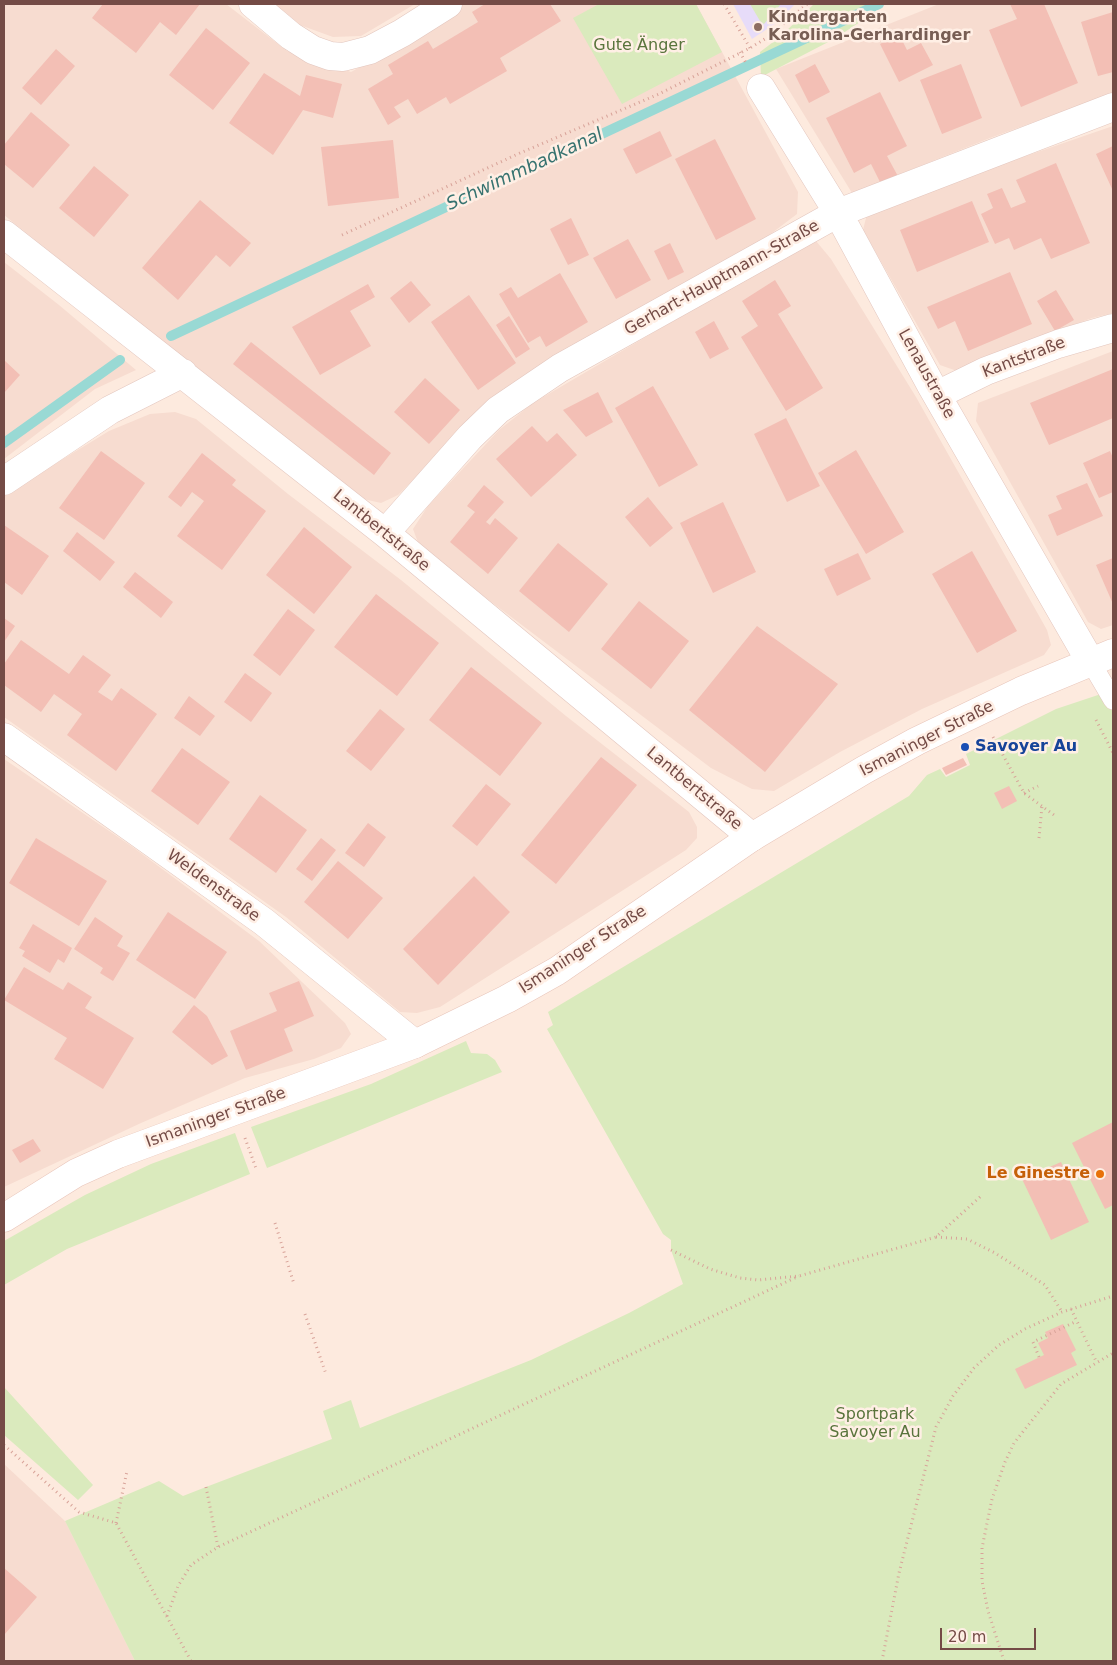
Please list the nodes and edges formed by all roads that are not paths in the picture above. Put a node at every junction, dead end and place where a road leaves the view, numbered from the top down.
1 (253, 4) edge
2 (448, 4) edge
3 (761, 88) dead end
4 (1113, 107) edge
5 (838, 213) junction
6 (4, 234) edge
7 (1113, 328) edge
8 (183, 373) junction
9 (937, 395) junction
10 (4, 481) edge
11 (385, 533) junction
12 (1102, 657) edge
13 (1113, 700) edge
14 (4, 737) edge
15 (752, 837) junction
16 (414, 1044) junction
17 (4, 1218) edge

1 - 2 street
3 - 5 street, Lenaustraße
4 - 5 street, Gerhart-Hauptmann-Straße
5 - 9 street, Lenaustraße
5 - 11 street, Gerhart-Hauptmann-Straße
6 - 8 street, Lantbertstraße
7 - 9 street, Kantstraße
8 - 10 street
8 - 11 street, Lantbertstraße
9 - 12 street, Lenaustraße
11 - 15 street, Lantbertstraße
12 - 13 lane
12 - 15 street, Ismaninger Straße
14 - 16 street, Weldenstraße
15 - 16 street, Ismaninger Straße
16 - 17 street, Ismaninger Straße

